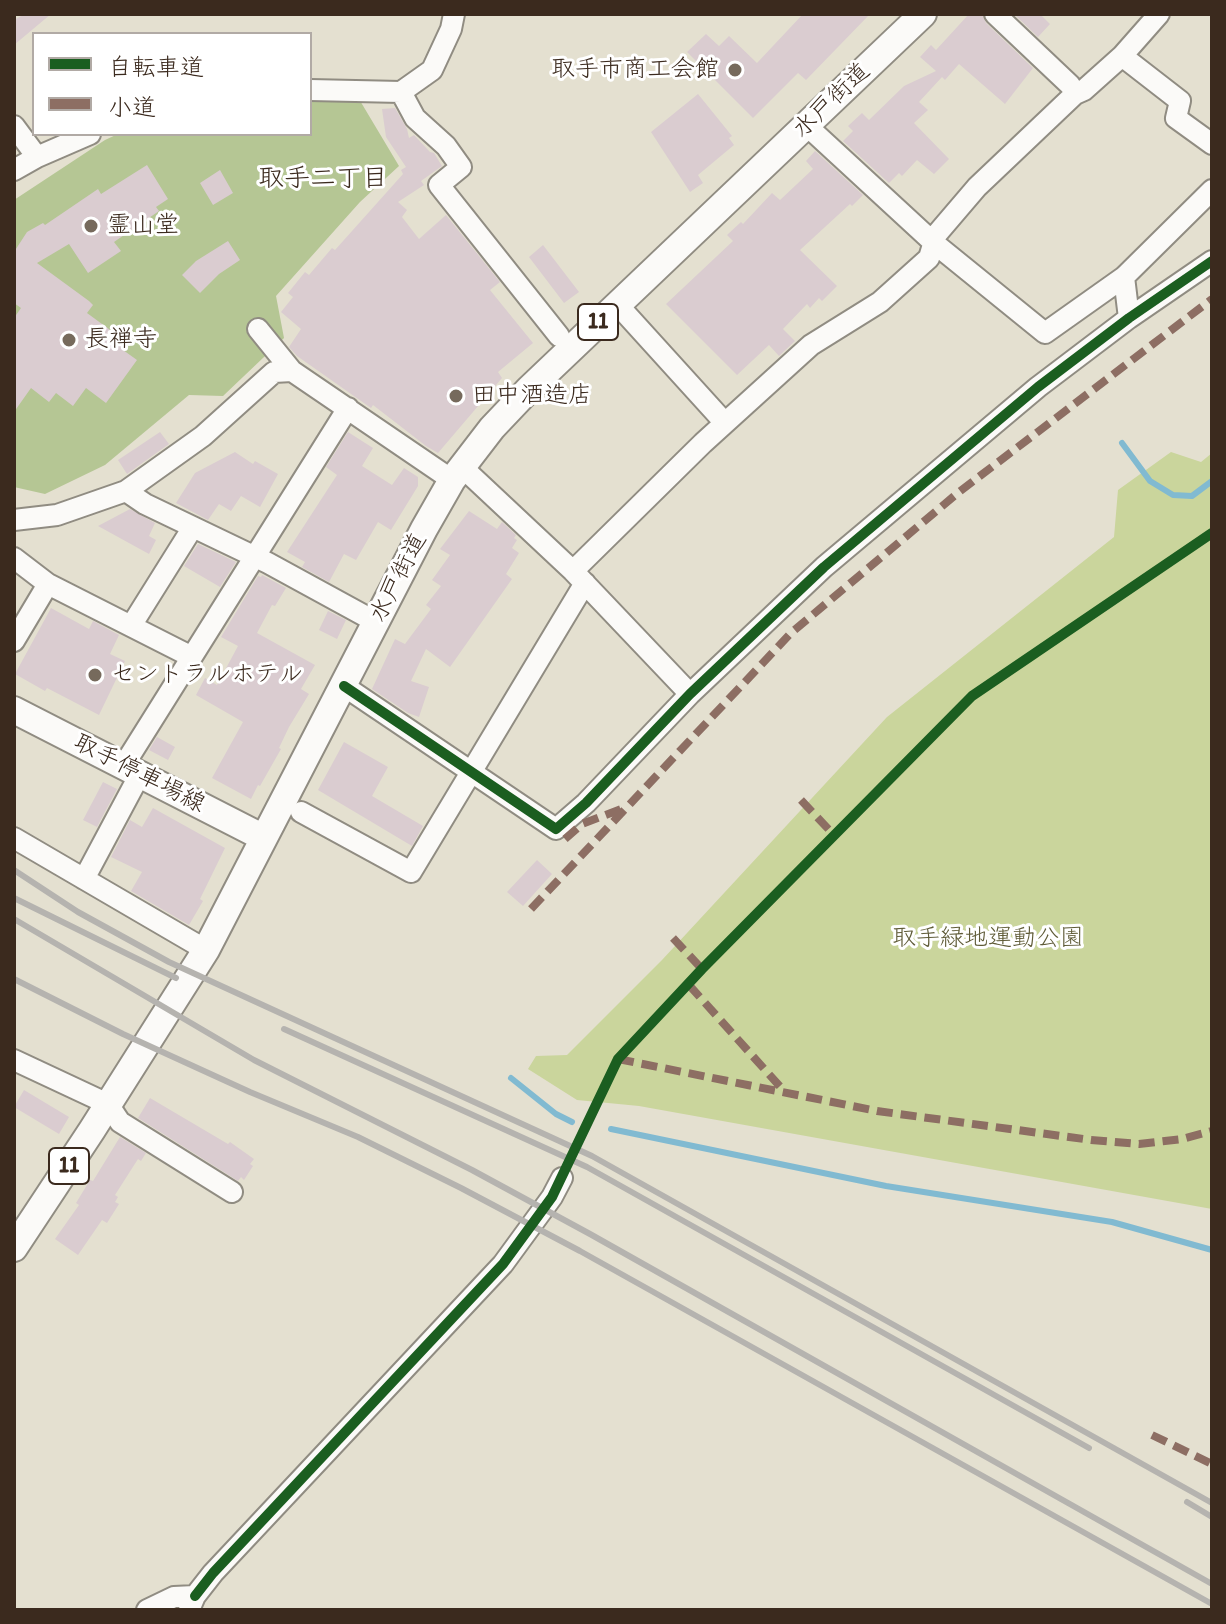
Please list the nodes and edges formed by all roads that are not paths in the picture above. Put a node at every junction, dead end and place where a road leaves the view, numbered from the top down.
1 (454, 14) edge
2 (923, 14) edge
3 (995, 14) edge
4 (1159, 14) edge
5 (1122, 56) junction
6 (312, 90) edge
7 (401, 92) junction
8 (1075, 94) junction
9 (806, 125) junction
10 (14, 126) edge
11 (85, 136) edge
12 (1212, 144) edge
13 (37, 157) junction
14 (14, 170) edge
15 (1212, 190) edge
16 (934, 243) junction
17 (1212, 261) edge
18 (1124, 277) junction
19 (617, 304) junction
20 (1129, 318) junction
21 (258, 329) dead end
22 (559, 336) dead end
23 (292, 371) junction
24 (348, 408) junction
25 (725, 423) junction
26 (457, 474) junction
27 (126, 491) junction
28 (14, 520) edge
29 (193, 527) junction
30 (255, 557) junction
31 (14, 558) edge
32 (579, 577) junction
33 (48, 584) junction
34 (376, 622) junction
35 (131, 626) junction
36 (14, 641) edge
37 (190, 656) junction
38 (344, 686) junction
39 (690, 694) junction
40 (14, 710) edge
41 (132, 770) junction
42 (470, 773) junction
43 (301, 812) dead end
44 (14, 838) edge
45 (264, 838) junction
46 (84, 879) junction
47 (206, 950) junction
48 (14, 1060) edge
49 (108, 1104) junction
50 (562, 1178) dead end
51 (232, 1192) dead end
52 (14, 1248) edge
53 (192, 1603) edge
54 (147, 1610) edge

1 - 7 street
2 - 9 main road, 水戸街道 / 11
3 - 8 street
4 - 5 street
5 - 8 street
5 - 12 street
6 - 7 street
7 - 22 street
8 - 16 street
9 - 16 street
9 - 19 main road, 水戸街道 / 11
10 - 13 street
11 - 13 street
13 - 14 street
15 - 18 street
16 - 18 street
16 - 25 street
17 - 20 street
18 - 20 street
19 - 25 street
19 - 26 main road, 水戸街道 / 11
20 - 39 street
21 - 23 street
23 - 24 street
23 - 27 street
24 - 26 street
24 - 30 street
25 - 32 street
26 - 32 street
26 - 34 main road, 水戸街道 / 11
27 - 28 street
27 - 29 street
29 - 30 street
29 - 35 street
30 - 34 street
30 - 37 street
31 - 33 street
32 - 39 street
32 - 42 street
33 - 35 street
33 - 36 street
34 - 38 main road, 水戸街道 / 11
35 - 37 street
37 - 41 street
38 - 42 street
38 - 45 main road, 水戸街道 / 11
39 - 42 street
40 - 41 main road, 取手停車場線
41 - 45 main road, 取手停車場線
41 - 46 street
42 - 43 street
44 - 46 street
45 - 47 main road, 水戸街道 / 11
46 - 47 street
47 - 49 main road, 水戸街道 / 11
48 - 49 street
49 - 51 street
49 - 52 main road, 水戸街道 / 11
50 - 53 street
53 - 54 street

